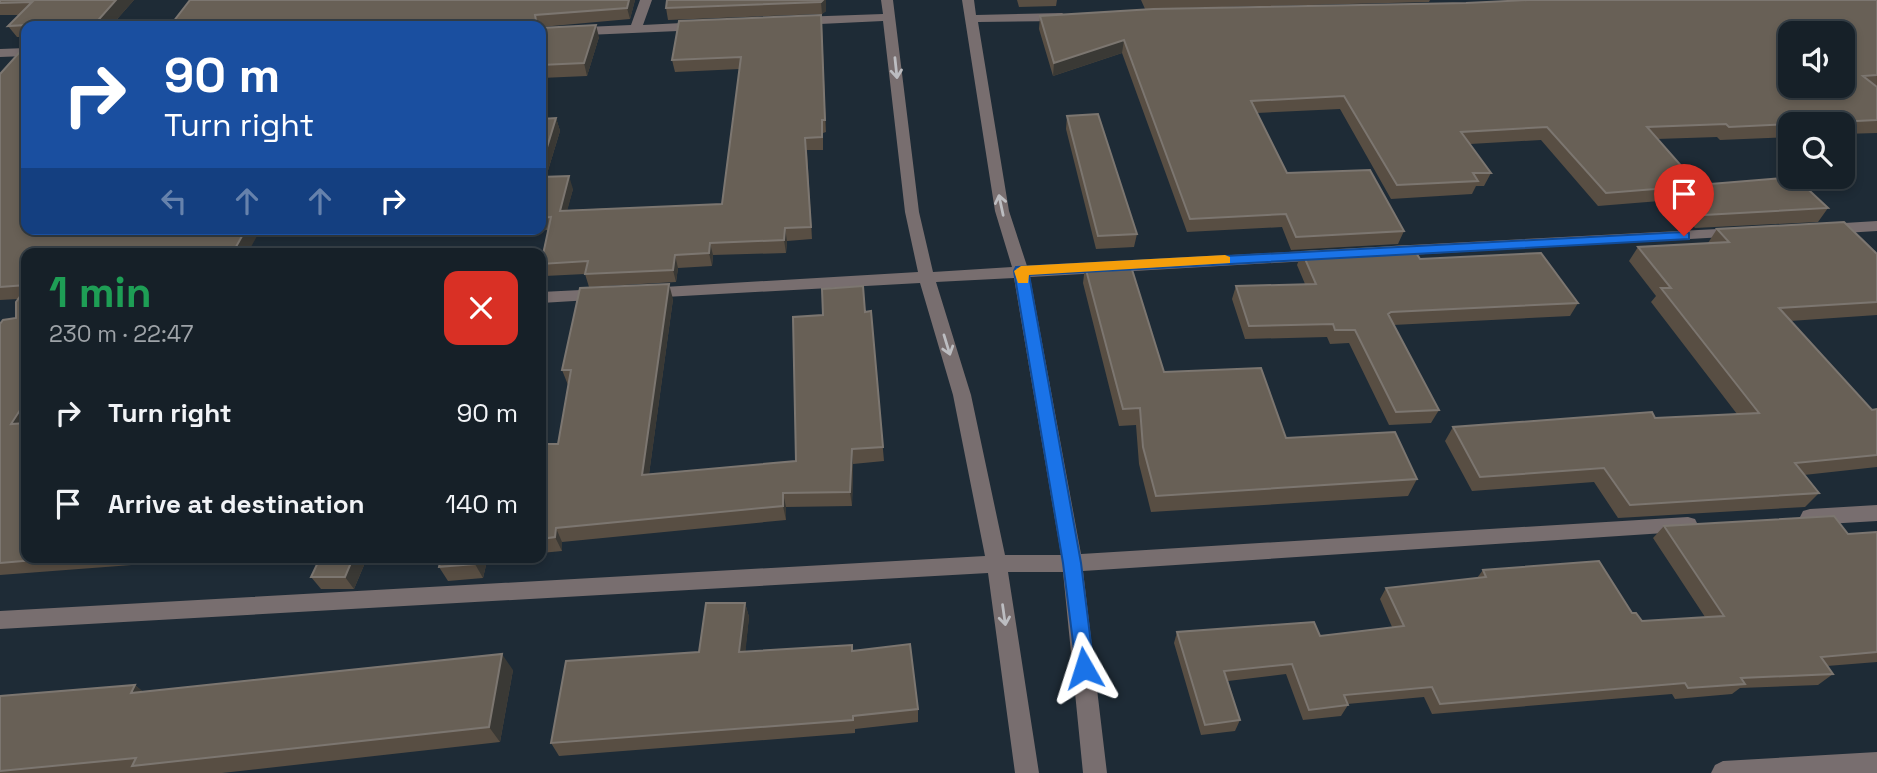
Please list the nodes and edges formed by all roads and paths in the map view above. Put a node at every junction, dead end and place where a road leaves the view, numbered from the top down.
1 (646, 0) edge
2 (887, 0) edge
3 (968, 0) edge
4 (890, 17) junction
5 (1080, 17) edge
6 (971, 19) junction
7 (783, 22) edge
8 (716, 25) edge
9 (636, 29) junction
10 (546, 33) edge
11 (21, 52) edge
12 (0, 53) edge
13 (1877, 226) edge
14 (1808, 230) edge
15 (1753, 233) edge
16 (1380, 252) edge
17 (1339, 254) edge
18 (1021, 271) junction
19 (927, 279) junction
20 (546, 298) edge
21 (1877, 513) edge
22 (1794, 518) edge
23 (1710, 523) edge
24 (1072, 563) junction
25 (997, 564) junction
26 (0, 620) edge
27 (1877, 763) edge
28 (1027, 773) edge
29 (1095, 773) edge
30 (1723, 773) edge

1 - 9 street
2 - 4 street
3 - 6 street
4 - 7 street
4 -> 19 street
5 - 6 street
18 -> 6 street
8 - 9 street
9 - 10 street
11 - 12 street
13 - 14 street
15 - 16 street
17 - 18 street
18 - 19 street
18 - 24 street
19 - 20 street
19 -> 25 street
21 - 22 street
23 - 24 street
24 - 25 street
24 - 29 street
25 - 26 street
25 -> 28 street
27 - 30 street

